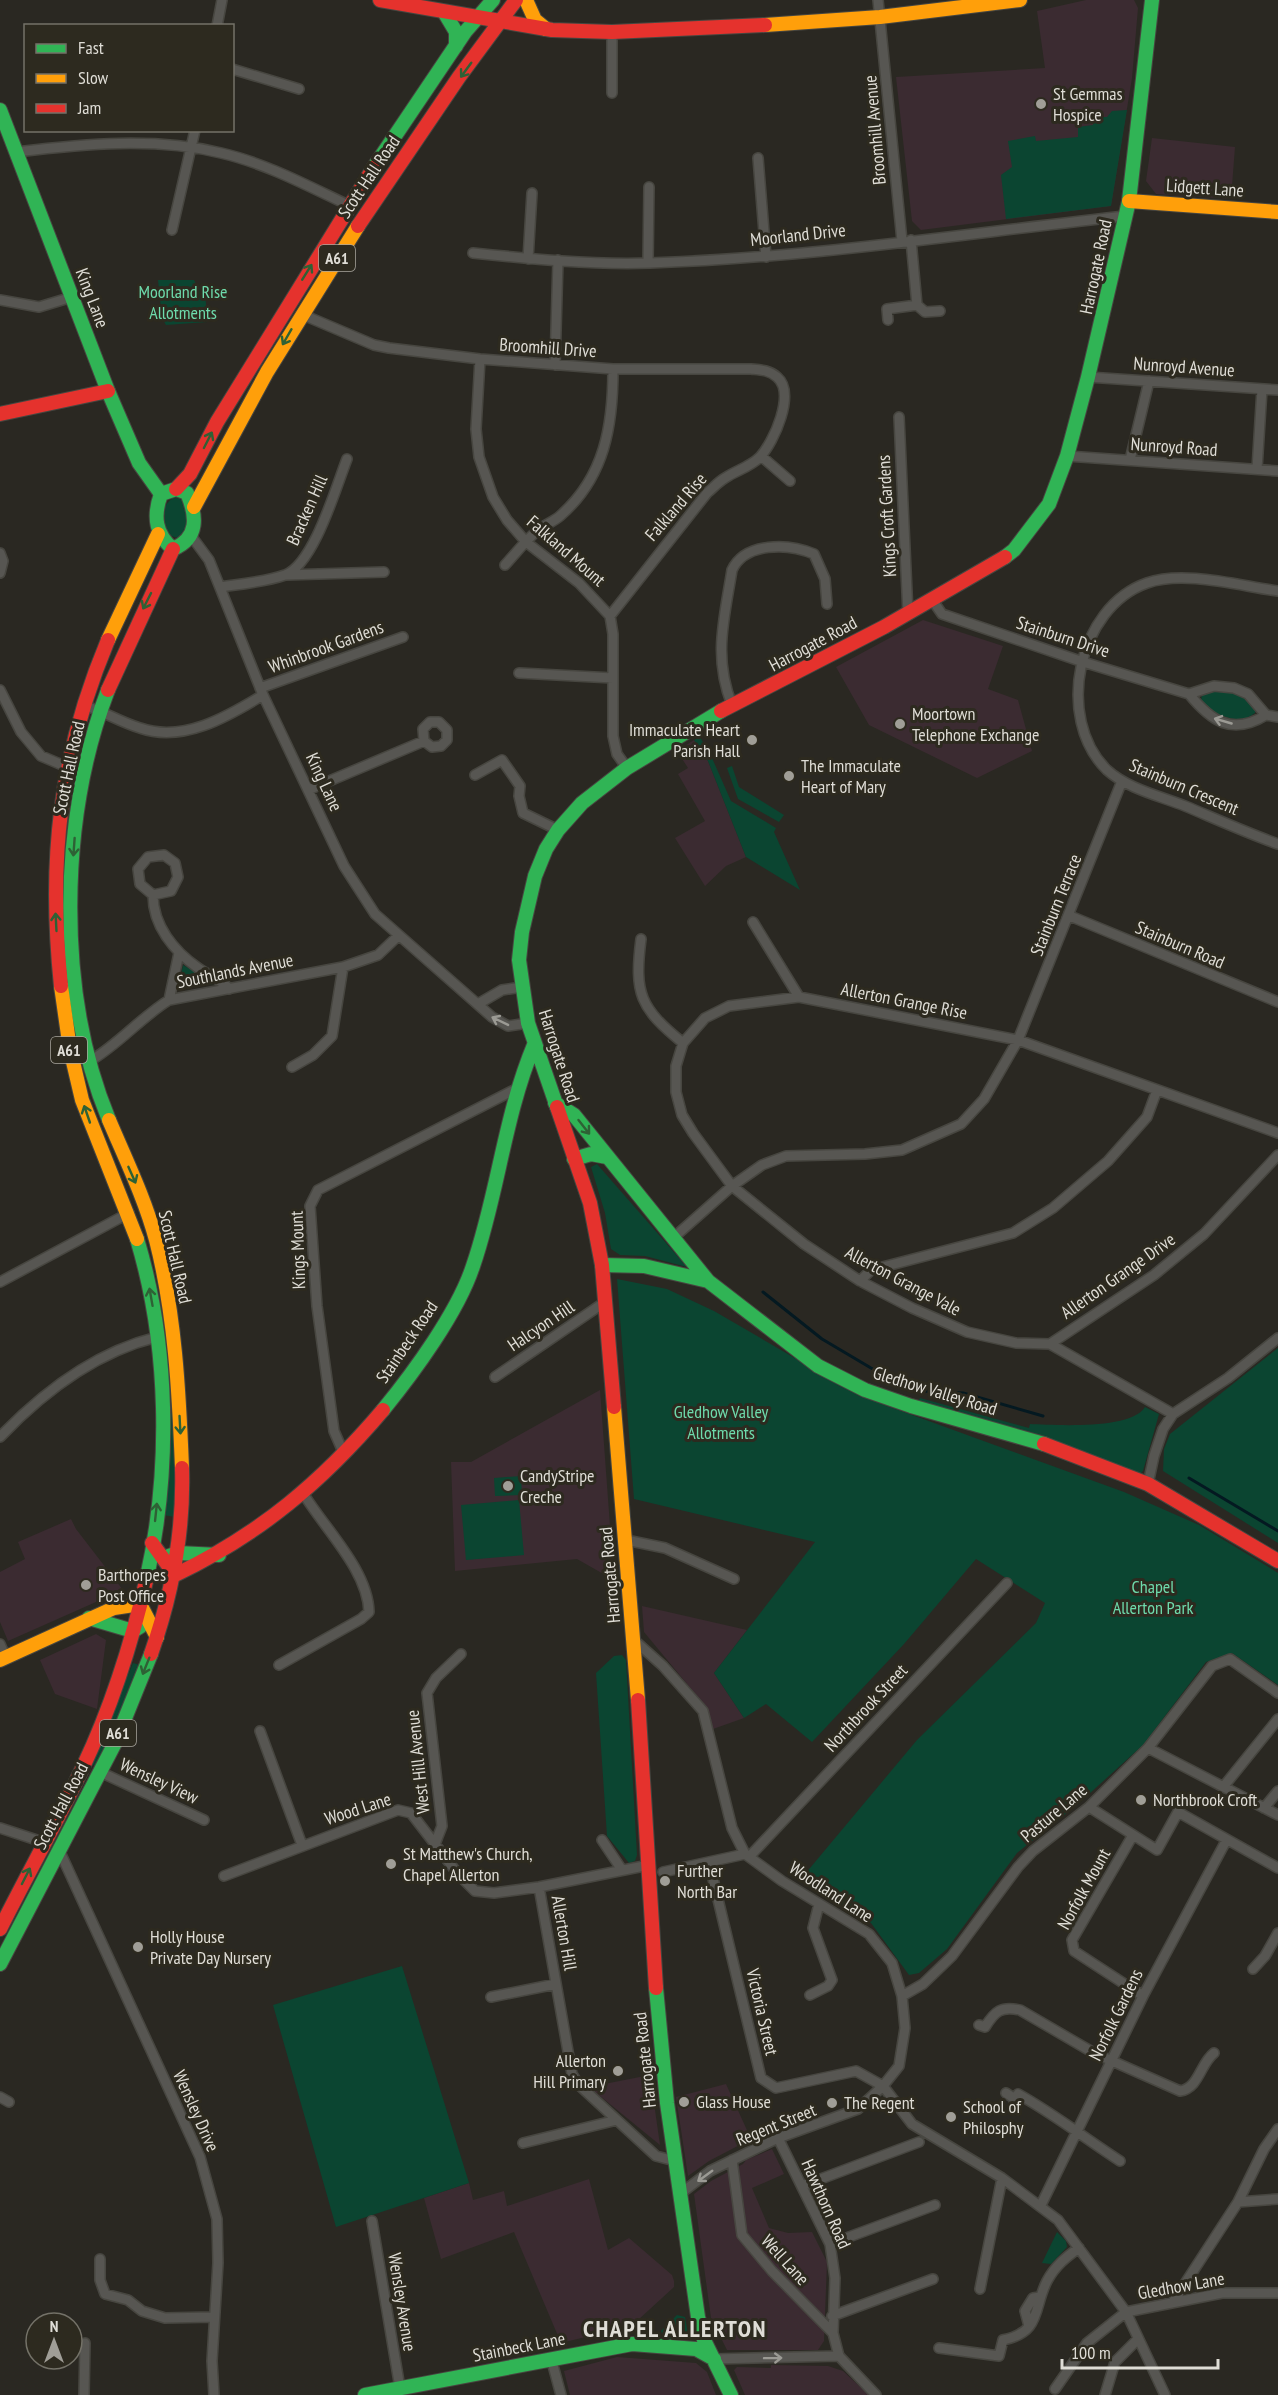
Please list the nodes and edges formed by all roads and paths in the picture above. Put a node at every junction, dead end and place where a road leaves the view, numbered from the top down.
1 (222, 0) edge
2 (380, 0) edge
3 (493, 0) edge
4 (516, 0) edge
5 (526, 0) edge
6 (878, 0) edge
7 (1020, 0) edge
8 (1152, 0) edge
9 (444, 12) junction
10 (880, 17) junction
11 (477, 18) junction
12 (499, 22) junction
13 (217, 24) edge
14 (546, 29) junction
15 (612, 32) junction
16 (456, 46) junction
17 (234, 70) edge
18 (299, 89) dead end
19 (612, 93) dead end
20 (0, 110) edge
21 (407, 118) junction
22 (195, 132) edge
23 (191, 148) junction
24 (16, 152) junction
25 (758, 158) dead end
26 (649, 187) dead end
27 (532, 193) dead end
28 (1129, 201) junction
29 (348, 205) junction
30 (1278, 212) edge
31 (1126, 216) junction
32 (172, 230) dead end
33 (906, 240) junction
34 (473, 253) dead end
35 (766, 256) junction
36 (528, 259) junction
37 (558, 260) junction
38 (648, 263) junction
39 (72, 297) junction
40 (0, 300) edge
41 (917, 305) junction
42 (940, 311) dead end
43 (301, 314) junction
44 (888, 320) dead end
45 (480, 359) junction
46 (555, 365) junction
47 (613, 369) junction
48 (1088, 377) junction
49 (1149, 381) junction
50 (1262, 389) junction
51 (1278, 390) edge
52 (108, 391) junction
53 (784, 397) joint
54 (0, 414) edge
55 (899, 417) dead end
56 (761, 456) junction
57 (1067, 456) junction
58 (347, 459) dead end
59 (1130, 460) junction
60 (1257, 469) junction
61 (1278, 471) edge
62 (790, 481) dead end
63 (176, 489) junction
64 (161, 494) junction
65 (194, 507) junction
66 (158, 534) junction
67 (192, 537) junction
68 (526, 542) junction
69 (173, 549) junction
70 (0, 554) edge
71 (505, 565) dead end
72 (384, 572) dead end
73 (0, 573) edge
74 (285, 575) junction
75 (220, 587) junction
76 (1278, 591) edge
77 (933, 601) junction
78 (826, 604) dead end
79 (908, 614) junction
80 (610, 616) junction
81 (403, 637) dead end
82 (1083, 662) junction
83 (519, 673) dead end
84 (613, 678) junction
85 (0, 690) edge
86 (261, 692) junction
87 (1189, 694) junction
88 (83, 705) junction
89 (732, 705) junction
90 (101, 710) junction
91 (1266, 715) junction
92 (1278, 717) edge
93 (424, 741) dead end
94 (67, 767) junction
95 (627, 768) junction
96 (475, 774) dead end
97 (1122, 781) junction
98 (308, 790) junction
99 (558, 830) junction
100 (1278, 844) edge
101 (153, 895) junction
102 (1070, 916) junction
103 (753, 922) dead end
104 (398, 936) junction
105 (641, 939) dead end
106 (179, 953) junction
107 (343, 967) junction
108 (522, 987) junction
109 (229, 989) junction
110 (799, 998) junction
111 (170, 1000) junction
112 (1278, 1002) edge
113 (478, 1004) junction
114 (528, 1023) junction
115 (1018, 1040) junction
116 (683, 1043) junction
117 (534, 1045) junction
118 (90, 1061) junction
119 (292, 1067) dead end
120 (514, 1090) junction
121 (1157, 1090) junction
122 (555, 1103) junction
123 (1278, 1133) edge
124 (1278, 1155) edge
125 (607, 1157) junction
126 (574, 1159) junction
127 (732, 1186) junction
128 (129, 1213) junction
129 (672, 1239) junction
130 (602, 1265) junction
131 (708, 1281) junction
132 (860, 1281) junction
133 (0, 1282) edge
134 (605, 1302) junction
135 (158, 1337) junction
136 (1278, 1338) edge
137 (1050, 1344) junction
138 (495, 1377) dead end
139 (1173, 1414) junction
140 (0, 1437) edge
141 (344, 1454) junction
142 (1148, 1485) junction
143 (303, 1493) junction
144 (626, 1540) junction
145 (152, 1543) junction
146 (178, 1553) junction
147 (221, 1555) junction
148 (164, 1558) junction
149 (1278, 1561) edge
150 (148, 1570) junction
151 (175, 1575) junction
152 (735, 1580) dead end
153 (1007, 1582) dead end
154 (140, 1604) junction
155 (165, 1611) junction
156 (89, 1618) junction
157 (149, 1621) junction
158 (133, 1631) junction
159 (157, 1637) junction
160 (634, 1640) junction
161 (0, 1644) edge
162 (461, 1654) dead end
163 (3, 1659) edge
164 (279, 1665) dead end
165 (1278, 1693) edge
166 (1278, 1719) edge
167 (260, 1731) dead end
168 (1148, 1748) junction
169 (100, 1772) junction
170 (1224, 1786) junction
171 (1278, 1791) edge
172 (1089, 1807) junction
173 (1264, 1808) junction
174 (1278, 1815) edge
175 (204, 1820) dead end
176 (0, 1828) edge
177 (1133, 1835) junction
178 (602, 1840) dead end
179 (1226, 1841) junction
180 (44, 1842) junction
181 (435, 1844) junction
182 (302, 1845) junction
183 (747, 1855) junction
184 (58, 1857) junction
185 (709, 1862) junction
186 (649, 1865) junction
187 (1278, 1868) edge
188 (622, 1870) junction
189 (663, 1872) dead end
190 (224, 1876) dead end
191 (539, 1887) junction
192 (819, 1904) junction
193 (0, 1929) edge
194 (1278, 1933) edge
195 (0, 1964) edge
196 (1252, 1969) dead end
197 (556, 1984) junction
198 (810, 1995) dead end
199 (902, 1996) junction
200 (1143, 1996) junction
201 (491, 1997) dead end
202 (979, 2025) dead end
203 (1214, 2053) dead end
204 (1112, 2061) junction
205 (883, 2086) junction
206 (1006, 2093) dead end
207 (617, 2120) junction
208 (1278, 2129) edge
209 (1077, 2133) junction
210 (778, 2138) junction
211 (919, 2142) dead end
212 (523, 2143) dead end
213 (732, 2160) junction
214 (675, 2161) junction
215 (1120, 2161) dead end
216 (1002, 2178) junction
217 (801, 2186) junction
218 (680, 2194) junction
219 (1278, 2199) edge
220 (1238, 2202) junction
221 (935, 2205) dead end
222 (1041, 2205) junction
223 (372, 2221) dead end
224 (830, 2244) junction
225 (1079, 2248) junction
226 (100, 2259) dead end
227 (933, 2279) dead end
228 (980, 2289) dead end
229 (1278, 2293) edge
230 (1173, 2301) junction
231 (1126, 2312) junction
232 (832, 2316) junction
233 (213, 2317) junction
234 (833, 2333) junction
235 (1138, 2339) junction
236 (85, 2343) dead end
237 (939, 2348) dead end
238 (839, 2356) junction
239 (551, 2358) junction
240 (714, 2359) junction
241 (400, 2388) junction
242 (1055, 2389) dead end
243 (84, 2395) edge
244 (214, 2395) edge
245 (365, 2395) edge
246 (561, 2395) edge
247 (731, 2395) edge
248 (876, 2395) edge
249 (1105, 2395) edge
250 (1165, 2395) edge

1 - 13 street
2 - 9 main road
3 - 11 main road, Scott Hall Road / A61
4 - 12 main road, Scott Hall Road / A61
5 - 14 main road
6 - 10 street, Broomhill Avenue
7 - 10 main road
8 - 28 main road, Harrogate Road
9 - 11 main road
9 - 16 main road
10 - 15 main road
10 - 33 street, Broomhill Avenue
11 - 12 main road
11 - 16 main road, Scott Hall Road / A61
12 - 14 main road
12 - 21 main road
12 -> 43 main road, Scott Hall Road / A61
14 - 15 main road
15 - 19 street
16 - 21 main road, Scott Hall Road / A61
17 - 18 street
20 - 24 main road, King Lane
21 - 29 main road, Scott Hall Road / A61
22 - 23 street
23 - 24 street
23 - 29 street
23 - 32 street
24 - 39 main road, King Lane
25 - 35 street
26 - 38 street
27 - 36 street
28 - 30 main road, Lidgett Lane
28 - 31 main road, Harrogate Road
63 -> 29 main road, Scott Hall Road / A61
31 - 33 street, Moorland Drive
31 - 48 main road, Harrogate Road
33 - 35 street, Moorland Drive
33 - 41 street, Broomhill Avenue
34 - 36 street, Moorland Drive
35 - 38 street, Moorland Drive
36 - 37 street, Moorland Drive
37 - 38 street, Moorland Drive
37 - 46 street
39 - 40 street
39 - 52 main road, King Lane
41 - 42 street
41 - 44 street
43 - 45 street, Broomhill Drive
43 -> 65 main road, Scott Hall Road / A61
45 - 46 street, Broomhill Drive
45 - 68 street, Falkland Mount
46 - 47 street, Broomhill Drive
47 - 53 street, Broomhill Drive
47 - 68 street
48 - 49 street, Nunroyd Avenue
48 - 57 main road, Harrogate Road
49 - 50 street, Nunroyd Avenue
49 - 59 street
50 - 51 street, Nunroyd Avenue
50 - 60 street
52 - 54 main road
52 - 64 main road, King Lane
53 - 56 street, Falkland Rise
55 - 79 street, Kings Croft Gardens
56 - 62 street
56 - 80 street, Falkland Rise
57 - 59 street, Nunroyd Road
57 - 77 main road, Harrogate Road
58 - 74 street, Bracken Hill
59 - 60 street, Nunroyd Road
60 - 61 street, Nunroyd Road
63 - 64 main road
63 - 65 main road
64 - 66 main road, A61
65 - 67 main road, A61
66 - 69 main road
66 - 88 main road, Scott Hall Road / A61
67 - 69 main road
67 - 75 street, King Lane
68 - 71 street
68 - 80 street, Falkland Mount
69 -> 90 main road, Scott Hall Road / A61
70 - 73 street
72 - 74 street
74 - 75 street
75 - 86 street, King Lane
76 - 82 street, Stainburn Crescent
77 - 79 main road, Harrogate Road
77 - 82 street, Stainburn Drive
78 - 89 street
79 - 89 main road, Harrogate Road
80 - 84 street
81 - 86 street, Whinbrook Gardens
82 - 87 street, Stainburn Drive
82 - 97 street, Stainburn Crescent
83 - 84 street
84 - 95 street
85 - 94 street
86 - 90 street, Whinbrook Gardens
86 - 98 street, King Lane
87 - 91 street
91 -> 87 street
88 - 90 street, Whinbrook Gardens
88 - 94 main road, Scott Hall Road / A61
89 - 95 main road, Harrogate Road
90 -> 118 main road, Scott Hall Road / A61
91 - 92 street
93 - 98 street
128 -> 94 main road, Scott Hall Road / A61
95 - 99 main road, Harrogate Road
96 - 99 street
97 - 100 street, Stainburn Crescent
97 - 102 street, Stainburn Terrace
98 - 104 street, King Lane
99 - 108 main road, Harrogate Road
101 - 101 street
101 - 106 street
102 - 112 street, Stainburn Road
102 - 115 street, Stainburn Terrace
103 - 110 street
104 - 107 street, Southlands Avenue
104 - 113 street, King Lane
105 - 116 street
106 - 109 street
106 - 111 street
107 - 109 street, Southlands Avenue
107 - 119 street
108 - 113 street
108 - 114 main road, Harrogate Road
109 - 111 street, Southlands Avenue
110 - 115 street, Allerton Grange Rise
110 - 116 street, Allerton Grange Rise
111 - 118 street, Southlands Avenue
114 -> 113 street, King Lane
114 - 117 main road, Harrogate Road
115 - 121 street, Allerton Grange Rise
115 - 127 street, Stainburn Terrace
116 - 127 street, Allerton Grange Rise
117 - 120 main road, Stainbeck Road
117 - 122 main road, Harrogate Road
118 -> 146 main road, Scott Hall Road / A61
120 - 141 main road, Stainbeck Road
120 - 141 street, Kings Mount
121 - 123 street, Allerton Grange Rise
121 - 132 street
122 -> 125 main road, Gledhow Valley Road
122 - 126 main road, Harrogate Road
124 - 137 street, Allerton Grange Drive
125 - 126 main road
125 - 129 main road, Gledhow Valley Road
126 - 130 main road, Harrogate Road
127 - 129 street, Stainburn Terrace
127 - 132 street, Allerton Grange Vale
128 - 133 street
135 -> 128 main road, Scott Hall Road / A61
129 - 131 main road, Gledhow Valley Road
130 - 131 main road
130 - 134 main road, Harrogate Road
131 - 142 main road, Gledhow Valley Road
132 - 137 street, Allerton Grange Vale
134 - 138 street, Halcyon Hill
134 - 144 main road, Harrogate Road
135 - 140 street
145 -> 135 main road, Scott Hall Road / A61
136 - 139 street
137 - 139 street, Allerton Grange Vale
139 - 142 street
141 - 143 main road, Stainbeck Road
142 - 149 main road, Gledhow Valley Road
143 - 147 main road, Stainbeck Road
143 - 164 street
144 - 152 street
144 - 160 main road, Harrogate Road
145 - 148 main road
145 - 150 main road, Scott Hall Road / A61
146 - 147 main road
146 - 148 main road
146 - 151 main road, Scott Hall Road / A61
147 - 151 main road, Stainbeck Road
148 - 150 main road
148 - 151 main road
150 - 154 main road, Scott Hall Road / A61
151 - 155 main road, Scott Hall Road / A61
153 - 183 street, Northbrook Street
154 - 156 main road
154 - 157 main road
154 - 158 main road, Scott Hall Road / A61
155 - 157 main road
155 - 159 main road, Scott Hall Road / A61
156 - 158 main road
156 - 163 main road
157 - 158 main road
157 - 159 main road
158 - 180 main road, Scott Hall Road / A61
159 -> 169 main road, Scott Hall Road / A61
160 - 183 street, Woodland Lane
160 - 186 main road, Harrogate Road
161 - 163 street
162 - 181 street, West Hill Avenue
165 - 168 street, Pasture Lane
166 - 170 street
167 - 182 street
168 - 170 street
168 - 172 street, Pasture Lane
169 - 175 street, Wensley View
169 - 184 main road, Scott Hall Road / A61
170 - 173 street
171 - 173 street
172 - 177 street
172 - 199 street, Pasture Lane
173 - 174 street
176 - 180 street
177 - 179 street
177 - 200 street, Norfolk Mount
178 - 188 street
179 - 187 street
179 - 200 street, Norfolk Gardens
180 - 184 street
193 -> 180 main road, Scott Hall Road / A61
181 - 182 street, Wood Lane
181 - 191 street, Wood Lane
182 - 190 street, Wood Lane
183 - 185 street
183 - 192 street, Woodland Lane
184 - 195 main road, Scott Hall Road / A61
184 - 233 street, Wensley Drive
185 - 189 street
185 - 205 street, Victoria Street
186 - 188 street, Wood Lane
186 - 214 main road, Harrogate Road
188 - 191 street, Wood Lane
191 - 197 street, Allerton Hill
192 - 198 street
192 - 199 street, Woodland Lane
194 - 196 street
197 - 201 street, Allerton Hill
197 - 207 street, Allerton Hill
199 - 205 street, Woodland Lane
200 - 204 street, Norfolk Gardens
202 - 204 street
203 - 204 street
204 - 209 street, Norfolk Gardens
205 - 210 street, Regent Street
205 - 216 street
206 - 209 street
207 - 212 street
207 - 214 street, Allerton Hill
208 - 220 street
209 - 215 street
209 - 222 street, Norfolk Gardens
210 - 213 street, Regent Street
210 - 217 street, Hawthorn Road
211 - 217 street
213 -> 218 street, Regent Street
213 - 234 street, Well Lane
214 - 218 main road, Harrogate Road
216 - 222 street
216 - 228 street
217 - 224 street, Hawthorn Road
218 - 240 main road, Harrogate Road
219 - 220 street
220 - 230 street
221 - 224 street
222 - 225 street
223 - 241 street, Wensley Avenue
224 - 232 street, Hawthorn Road
225 - 231 street
225 - 237 street
226 - 233 street
227 - 232 street
229 - 230 street, Gledhow Lane
230 - 231 street, Gledhow Lane
231 - 235 street
231 - 242 street
232 - 234 street, Hawthorn Road
233 - 244 street, Wensley Drive
234 - 238 street, Hawthorn Road
235 - 249 street
235 - 250 street
236 - 243 street
240 -> 238 street
238 - 248 street
239 - 240 main road, Stainbeck Lane
239 - 241 main road, Stainbeck Lane
239 - 246 street
240 - 247 main road, Harrogate Road
241 - 245 main road, Stainbeck Lane

